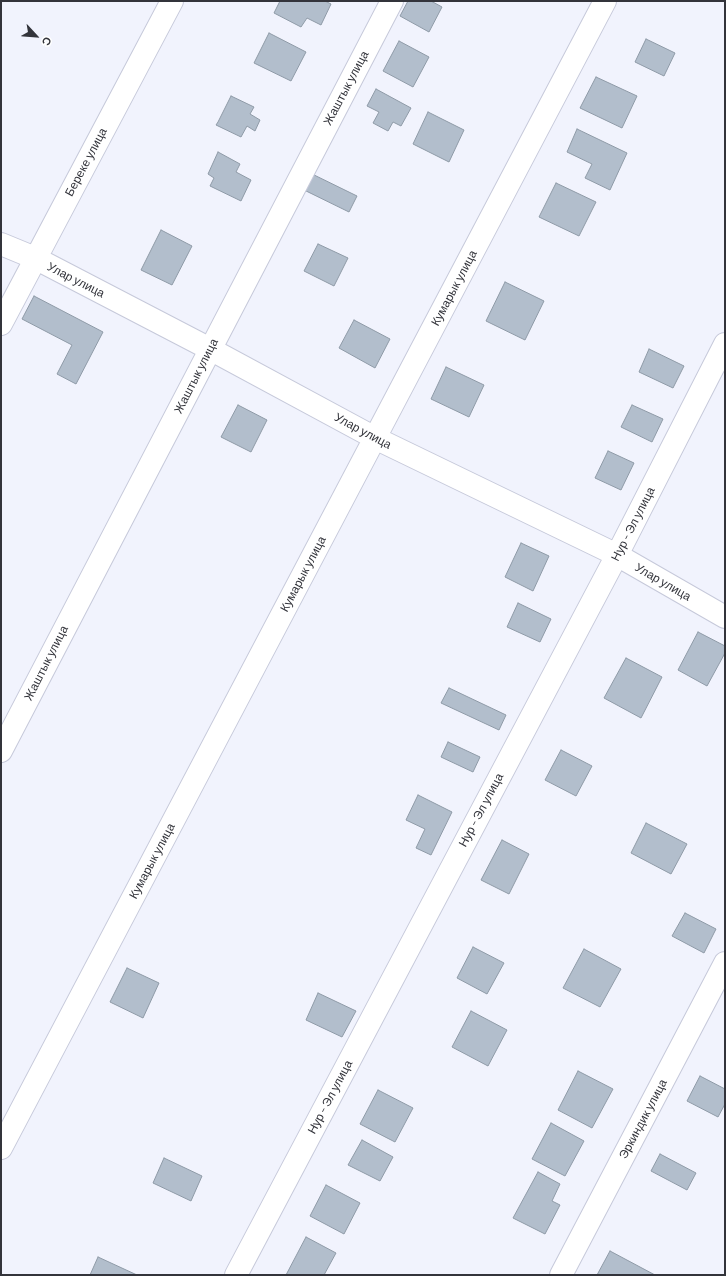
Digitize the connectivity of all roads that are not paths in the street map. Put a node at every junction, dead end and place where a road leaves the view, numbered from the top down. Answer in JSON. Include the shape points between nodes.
{"nodes":[{"id":1,"x":172,"y":1,"type":"edge"},
{"id":2,"x":392,"y":1,"type":"edge"},
{"id":3,"x":605,"y":1,"type":"edge"},
{"id":4,"x":1,"y":244,"type":"edge"},
{"id":5,"x":35,"y":258,"type":"junction"},
{"id":6,"x":1,"y":324,"type":"edge"},
{"id":7,"x":725,"y":344,"type":"edge"},
{"id":8,"x":210,"y":348,"type":"junction"},
{"id":9,"x":375,"y":438,"type":"junction"},
{"id":10,"x":617,"y":555,"type":"junction"},
{"id":11,"x":725,"y":617,"type":"edge"},
{"id":12,"x":1,"y":751,"type":"edge"},
{"id":13,"x":725,"y":963,"type":"edge"},
{"id":14,"x":1,"y":1148,"type":"edge"},
{"id":15,"x":236,"y":1275,"type":"edge"},
{"id":16,"x":561,"y":1275,"type":"edge"}],
"edges":[{"from":1,"to":5,"type":"street","name":"Береке улица"},
{"from":2,"to":8,"type":"street","name":"Жаштык улица"},
{"from":3,"to":9,"type":"street","name":"Кумарык улица"},
{"from":4,"to":5,"type":"street","name":"Улар улица"},
{"from":5,"to":6,"type":"street","name":"Береке улица"},
{"from":5,"to":8,"type":"street","name":"Улар улица"},
{"from":7,"to":10,"type":"street","name":"Нур - Эл улица"},
{"from":8,"to":9,"type":"street","name":"Улар улица"},
{"from":8,"to":12,"type":"street","name":"Жаштык улица"},
{"from":9,"to":10,"type":"street","name":"Улар улица"},
{"from":9,"to":14,"type":"street","name":"Кумарык улица"},
{"from":10,"to":11,"type":"street","name":"Улар улица"},
{"from":10,"to":15,"type":"street","name":"Нур - Эл улица"},
{"from":13,"to":16,"type":"street","name":"Эркиндик улица"}]}
